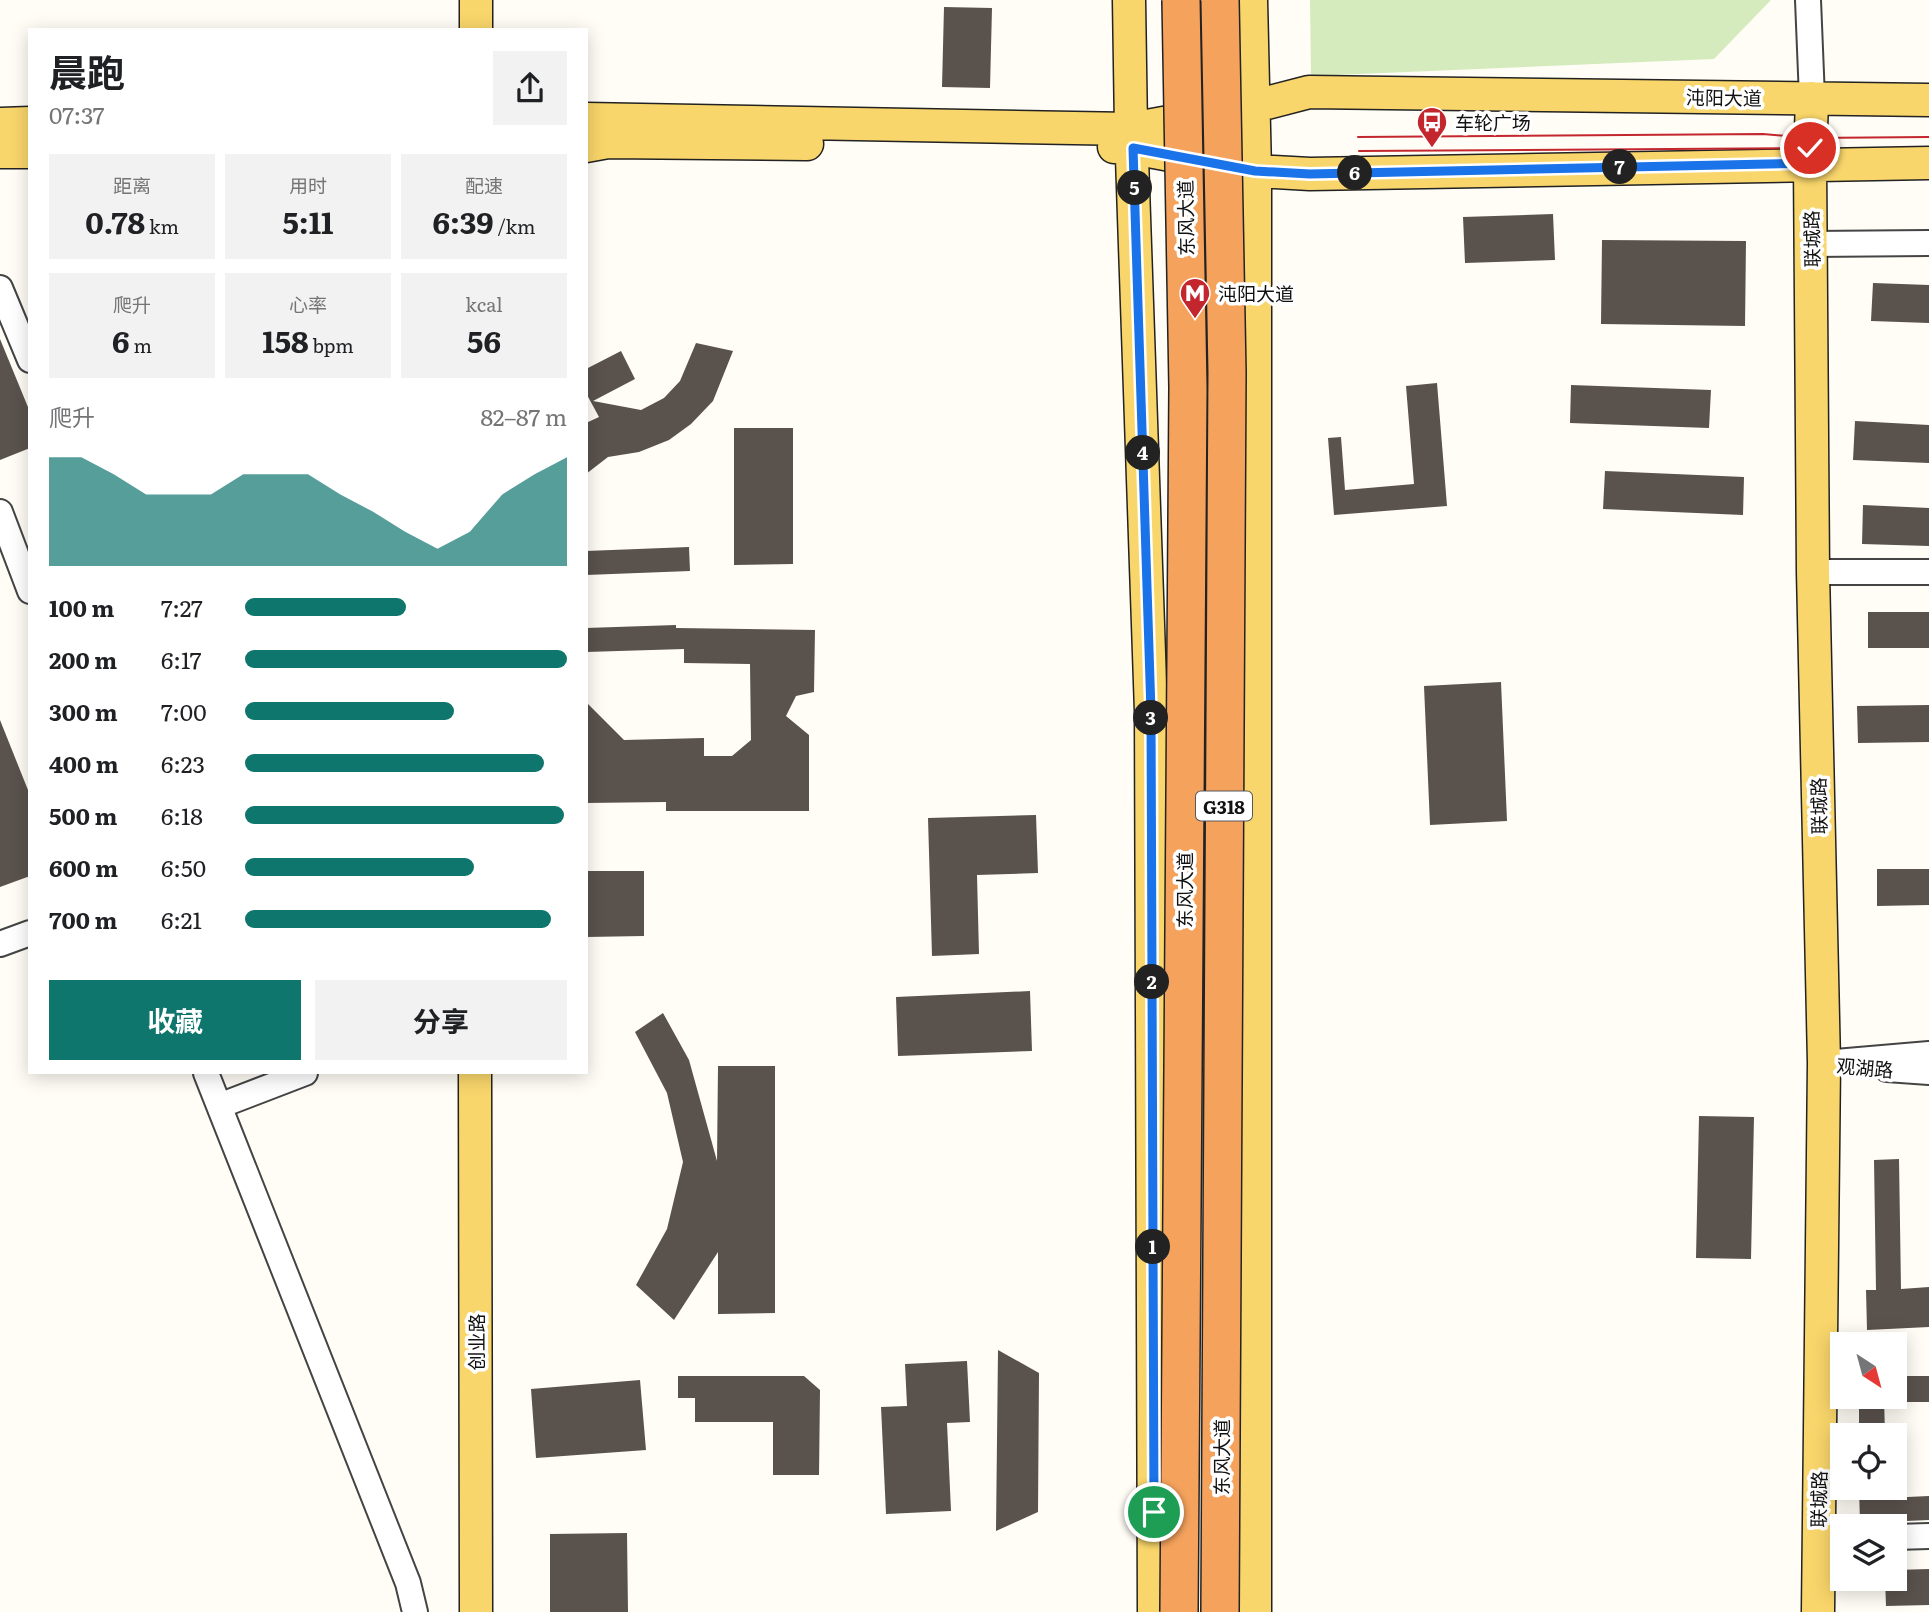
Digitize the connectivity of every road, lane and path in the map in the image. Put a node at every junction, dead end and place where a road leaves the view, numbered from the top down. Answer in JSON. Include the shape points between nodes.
{"nodes":[{"id":1,"x":476,"y":0,"type":"edge"},
{"id":2,"x":1129,"y":0,"type":"edge"},
{"id":3,"x":1181,"y":0,"type":"edge"},
{"id":4,"x":1220,"y":0,"type":"edge"},
{"id":5,"x":1251,"y":0,"type":"edge"},
{"id":6,"x":1808,"y":0,"type":"edge"},
{"id":7,"x":476,"y":28,"type":"edge"},
{"id":8,"x":1812,"y":98,"type":"junction"},
{"id":9,"x":1929,"y":100,"type":"edge"},
{"id":10,"x":1255,"y":106,"type":"junction"},
{"id":11,"x":588,"y":118,"type":"edge"},
{"id":12,"x":1132,"y":138,"type":"junction"},
{"id":13,"x":588,"y":146,"type":"edge"},
{"id":14,"x":1810,"y":163,"type":"junction"},
{"id":15,"x":1929,"y":163,"type":"edge"},
{"id":16,"x":1255,"y":171,"type":"junction"},
{"id":17,"x":1929,"y":243,"type":"edge"},
{"id":18,"x":1811,"y":244,"type":"junction"},
{"id":19,"x":0,"y":288,"type":"edge"},
{"id":20,"x":28,"y":355,"type":"edge"},
{"id":21,"x":0,"y":512,"type":"edge"},
{"id":22,"x":1813,"y":572,"type":"junction"},
{"id":23,"x":1929,"y":572,"type":"edge"},
{"id":24,"x":28,"y":577,"type":"edge"},
{"id":25,"x":28,"y":934,"type":"edge"},
{"id":26,"x":0,"y":944,"type":"edge"},
{"id":27,"x":1929,"y":1054,"type":"edge"},
{"id":28,"x":1824,"y":1063,"type":"junction"},
{"id":29,"x":1929,"y":1072,"type":"edge"},
{"id":30,"x":206,"y":1074,"type":"edge"},
{"id":31,"x":302,"y":1074,"type":"edge"},
{"id":32,"x":475,"y":1074,"type":"edge"},
{"id":33,"x":219,"y":1106,"type":"junction"},
{"id":34,"x":1929,"y":1536,"type":"edge"},
{"id":35,"x":1907,"y":1537,"type":"edge"},
{"id":36,"x":1830,"y":1538,"type":"edge"},
{"id":37,"x":415,"y":1612,"type":"edge"},
{"id":38,"x":476,"y":1612,"type":"edge"},
{"id":39,"x":1154,"y":1612,"type":"edge"},
{"id":40,"x":1179,"y":1612,"type":"edge"},
{"id":41,"x":1220,"y":1612,"type":"edge"},
{"id":42,"x":1255,"y":1612,"type":"edge"},
{"id":43,"x":1818,"y":1612,"type":"edge"}],
"edges":[{"from":1,"to":7,"type":"main road"},
{"from":2,"to":12,"type":"main road"},
{"from":3,"to":40,"type":"highway","name":"东风大道","number":"G318","bridge":true,"via":[[1188,388]]},
{"from":4,"to":41,"type":"highway","name":"东风大道","number":"G318","bridge":true,"via":[[1227,386]]},
{"from":5,"to":10,"type":"main road"},
{"from":6,"to":8,"type":"street","name":"联城路"},
{"from":8,"to":9,"type":"main road","name":"沌阳大道"},
{"from":8,"to":10,"type":"main road","name":"沌阳大道","via":[[1309,92]]},
{"from":8,"to":14,"type":"main road","name":"联城路"},
{"from":10,"to":12,"type":"main road","name":"沌阳大道"},
{"from":10,"to":16,"type":"main road"},
{"from":11,"to":12,"type":"main road"},
{"from":12,"to":13,"type":"main road"},
{"from":12,"to":16,"type":"main road"},
{"from":12,"to":39,"type":"main road","via":[[1151,712]]},
{"from":14,"to":15,"type":"main road"},
{"from":14,"to":16,"type":"main road","via":[[1310,174]]},
{"from":14,"to":18,"type":"main road","name":"联城路"},
{"from":16,"to":42,"type":"main road"},
{"from":17,"to":18,"type":"street"},
{"from":18,"to":22,"type":"main road","name":"联城路"},
{"from":19,"to":20,"type":"street"},
{"from":21,"to":24,"type":"street"},
{"from":22,"to":23,"type":"street"},
{"from":22,"to":28,"type":"main road","name":"联城路"},
{"from":25,"to":26,"type":"street"},
{"from":27,"to":28,"type":"street","name":"观湖路"},
{"from":28,"to":29,"type":"street","name":"观湖路"},
{"from":28,"to":36,"type":"main road","name":"联城路"},
{"from":30,"to":33,"type":"street"},
{"from":31,"to":33,"type":"street"},
{"from":32,"to":38,"type":"main road","name":"创业路"},
{"from":33,"to":37,"type":"street","via":[[408,1583]]},
{"from":34,"to":35,"type":"street"},
{"from":36,"to":43,"type":"main road","name":"联城路"}]}
